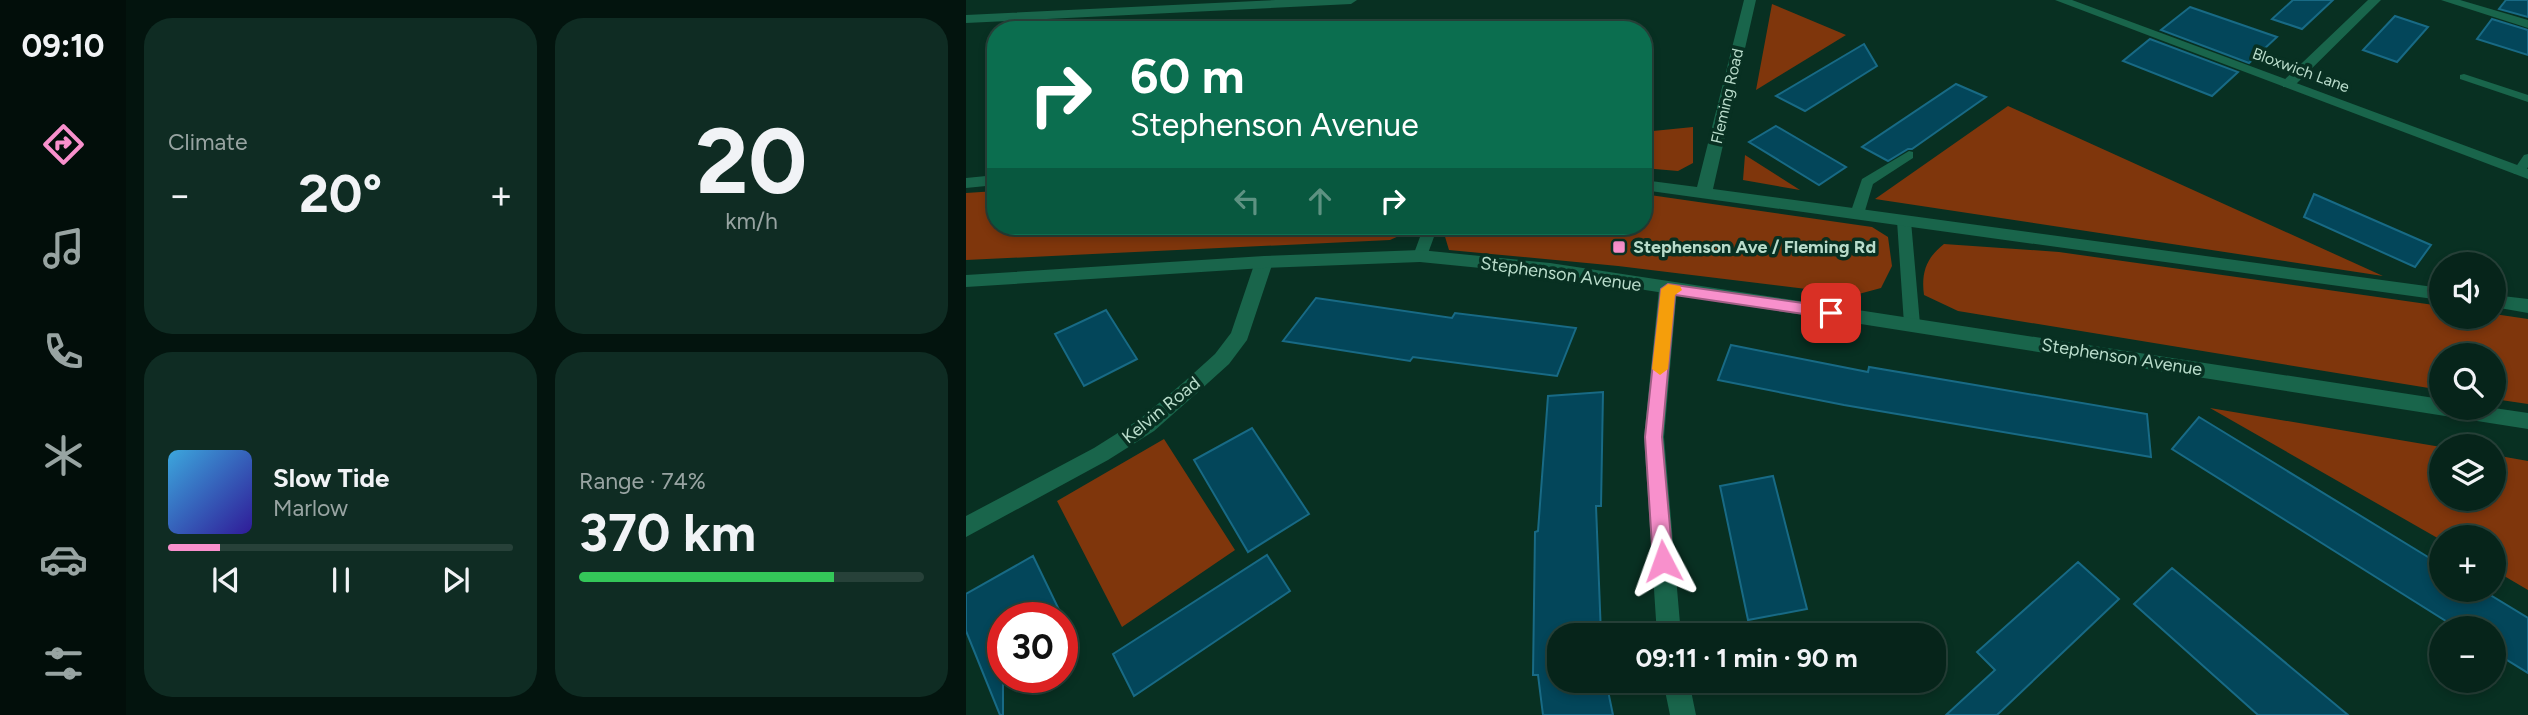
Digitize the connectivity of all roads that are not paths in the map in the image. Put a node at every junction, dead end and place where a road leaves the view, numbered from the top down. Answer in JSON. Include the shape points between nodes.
{"nodes":[{"id":1,"x":1351,"y":0,"type":"edge"},
{"id":2,"x":1751,"y":0,"type":"edge"},
{"id":3,"x":2061,"y":0,"type":"edge"},
{"id":4,"x":2375,"y":0,"type":"edge"},
{"id":5,"x":2448,"y":0,"type":"edge"},
{"id":6,"x":1275,"y":2,"type":"edge"},
{"id":7,"x":966,"y":19,"type":"edge"},
{"id":8,"x":2528,"y":24,"type":"edge"},
{"id":9,"x":2464,"y":77,"type":"dead end"},
{"id":10,"x":2288,"y":84,"type":"junction"},
{"id":11,"x":2528,"y":99,"type":"edge"},
{"id":12,"x":1909,"y":155,"type":"dead end"},
{"id":13,"x":2528,"y":158,"type":"edge"},
{"id":14,"x":2524,"y":173,"type":"edge"},
{"id":15,"x":987,"y":181,"type":"edge"},
{"id":16,"x":966,"y":183,"type":"edge"},
{"id":17,"x":1652,"y":186,"type":"edge"},
{"id":18,"x":1704,"y":192,"type":"junction"},
{"id":19,"x":1857,"y":214,"type":"junction"},
{"id":20,"x":1904,"y":221,"type":"junction"},
{"id":21,"x":1428,"y":235,"type":"edge"},
{"id":22,"x":1420,"y":256,"type":"junction"},
{"id":23,"x":1264,"y":262,"type":"junction"},
{"id":24,"x":966,"y":281,"type":"edge"},
{"id":25,"x":1668,"y":289,"type":"junction"},
{"id":26,"x":2429,"y":292,"type":"edge"},
{"id":27,"x":2506,"y":303,"type":"edge"},
{"id":28,"x":2528,"y":306,"type":"edge"},
{"id":29,"x":1912,"y":324,"type":"junction"},
{"id":30,"x":2429,"y":406,"type":"edge"},
{"id":31,"x":2506,"y":418,"type":"edge"},
{"id":32,"x":2528,"y":421,"type":"edge"},
{"id":33,"x":966,"y":527,"type":"edge"},
{"id":34,"x":1668,"y":623,"type":"edge"},
{"id":35,"x":1678,"y":693,"type":"edge"},
{"id":36,"x":1683,"y":715,"type":"edge"}],
"edges":[{"from":1,"to":6,"type":"street"},
{"from":2,"to":18,"type":"street","name":"Fleming Road"},
{"from":3,"to":10,"type":"street","name":"Bloxwich Lane"},
{"from":4,"to":10,"type":"street"},
{"from":5,"to":8,"type":"street"},
{"from":6,"to":7,"type":"street"},
{"from":9,"to":11,"type":"lane"},
{"from":10,"to":14,"type":"street","name":"Bloxwich Lane"},
{"from":12,"to":19,"type":"lane","via":[[1867,182]]},
{"from":13,"to":14,"type":"lane"},
{"from":15,"to":16,"type":"street"},
{"from":17,"to":18,"type":"street"},
{"from":18,"to":19,"type":"street"},
{"from":19,"to":20,"type":"street"},
{"from":20,"to":26,"type":"street"},
{"from":20,"to":29,"type":"lane"},
{"from":21,"to":22,"type":"lane"},
{"from":22,"to":23,"type":"street","name":"Stephenson Avenue"},
{"from":22,"to":25,"type":"street","name":"Stephenson Avenue","via":[[1549,269]]},
{"from":23,"to":24,"type":"street","name":"Stephenson Avenue"},
{"from":23,"to":33,"type":"street","name":"Kelvin Road","via":[[1240,335],[1191,387],[1147,425],[1101,454]]},
{"from":25,"to":29,"type":"street","name":"Stephenson Avenue"},
{"from":25,"to":34,"type":"street","via":[[1654,437]]},
{"from":27,"to":28,"type":"street"},
{"from":29,"to":30,"type":"street","name":"Stephenson Avenue"},
{"from":31,"to":32,"type":"street","name":"Stephenson Avenue"},
{"from":35,"to":36,"type":"street"}]}
